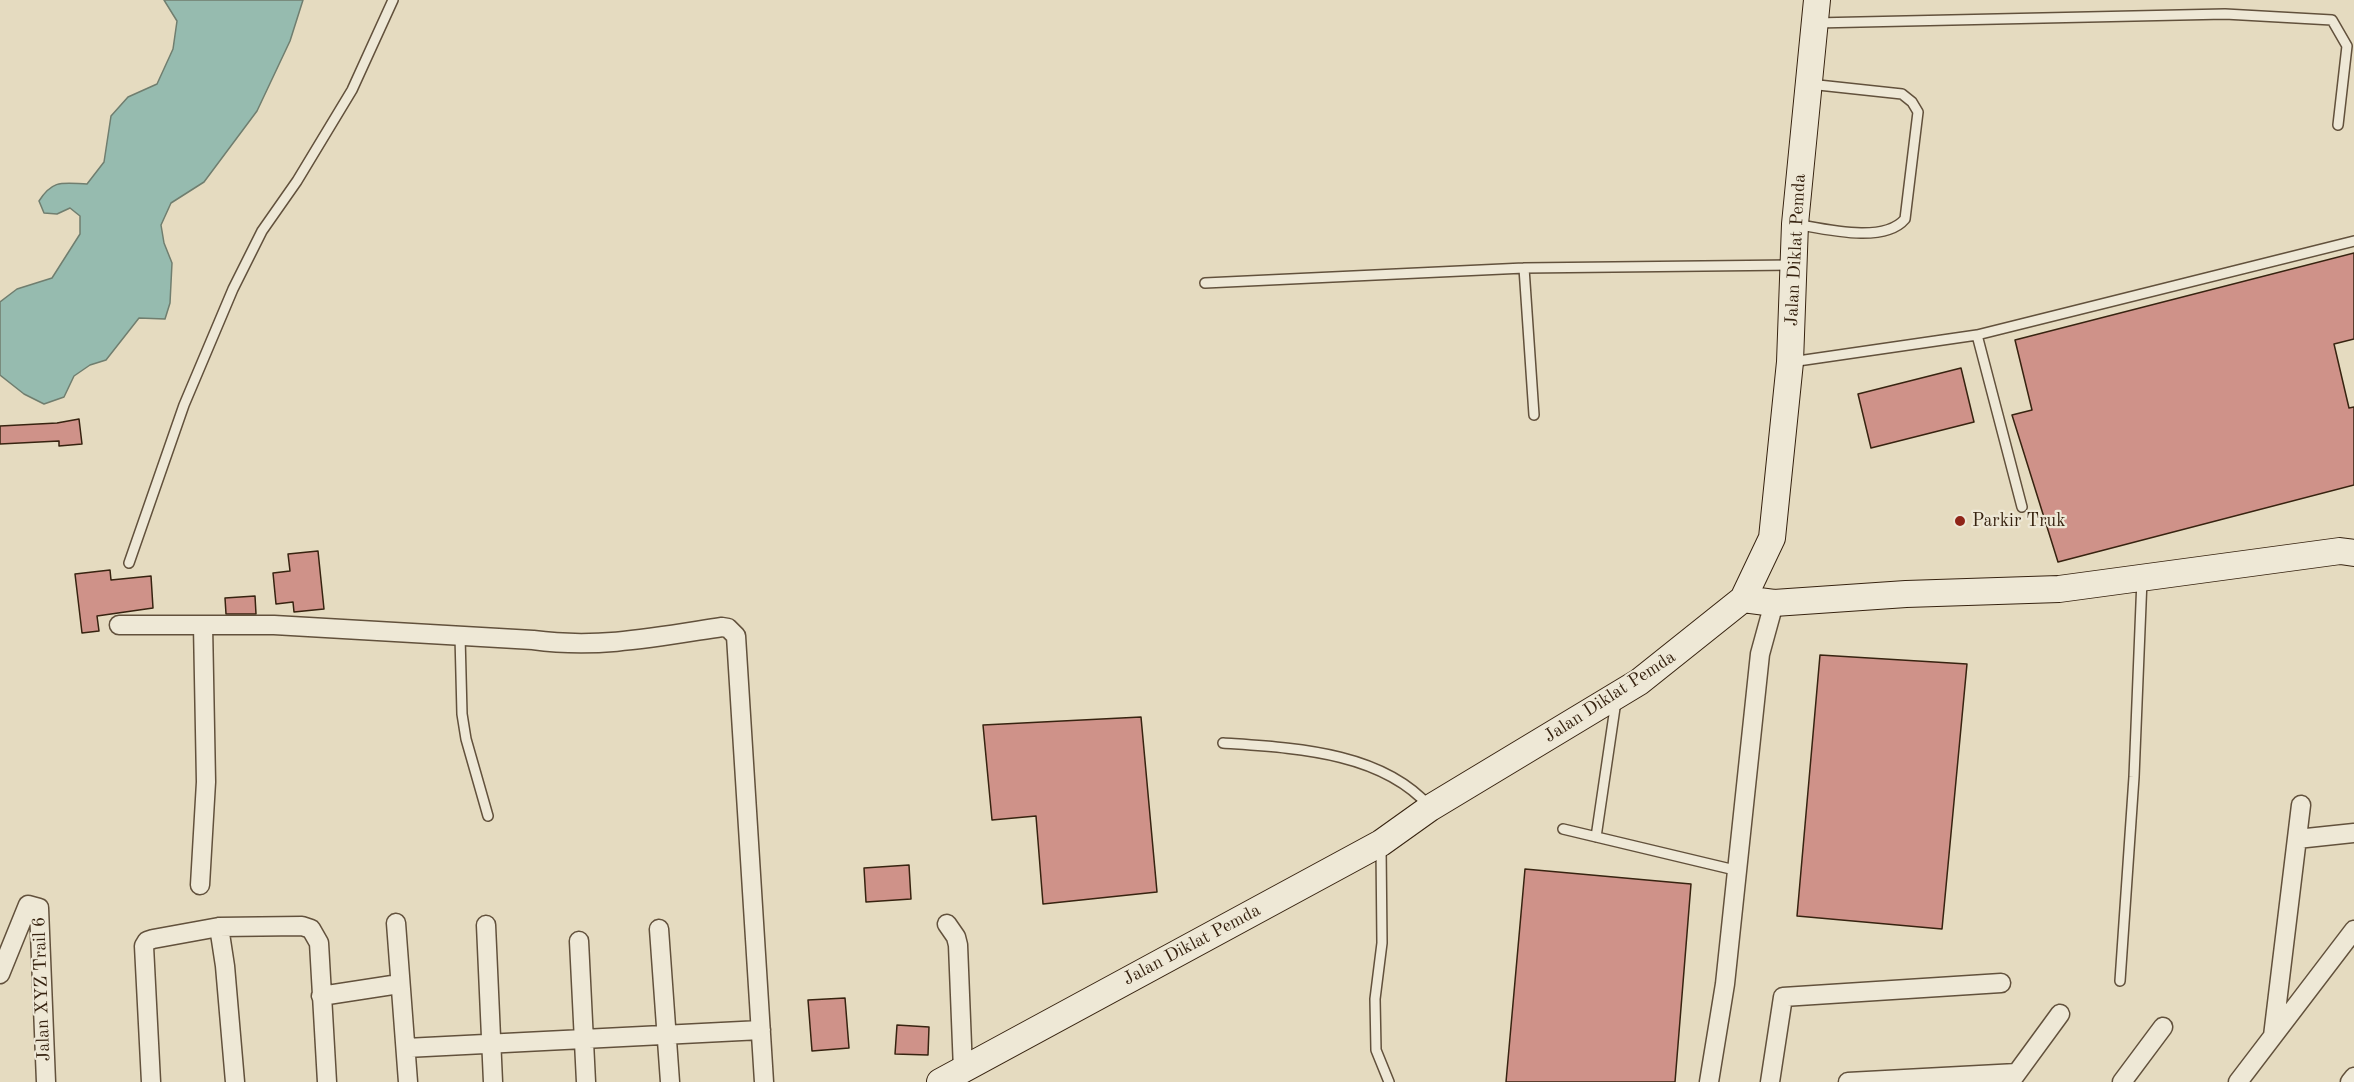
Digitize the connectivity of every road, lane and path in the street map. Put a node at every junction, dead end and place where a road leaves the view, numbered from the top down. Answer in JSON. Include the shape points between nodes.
{"nodes":[{"id":1,"x":393,"y":0,"type":"edge"},
{"id":2,"x":1815,"y":12,"type":"edge"},
{"id":3,"x":1807,"y":84,"type":"junction"},
{"id":4,"x":2338,"y":125,"type":"dead end"},
{"id":5,"x":1795,"y":224,"type":"junction"},
{"id":6,"x":2354,"y":240,"type":"edge"},
{"id":7,"x":1794,"y":265,"type":"junction"},
{"id":8,"x":1524,"y":268,"type":"junction"},
{"id":9,"x":1205,"y":283,"type":"dead end"},
{"id":10,"x":1977,"y":335,"type":"junction"},
{"id":11,"x":1790,"y":362,"type":"junction"},
{"id":12,"x":1534,"y":415,"type":"dead end"},
{"id":13,"x":2022,"y":507,"type":"dead end"},
{"id":14,"x":2354,"y":553,"type":"edge"},
{"id":15,"x":129,"y":563,"type":"dead end"},
{"id":16,"x":2142,"y":577,"type":"junction"},
{"id":17,"x":1743,"y":599,"type":"junction"},
{"id":18,"x":1774,"y":603,"type":"junction"},
{"id":19,"x":119,"y":625,"type":"dead end"},
{"id":20,"x":203,"y":625,"type":"junction"},
{"id":21,"x":460,"y":636,"type":"junction"},
{"id":22,"x":1617,"y":695,"type":"junction"},
{"id":23,"x":1223,"y":742,"type":"dead end"},
{"id":24,"x":2301,"y":805,"type":"dead end"},
{"id":25,"x":1431,"y":808,"type":"junction"},
{"id":26,"x":488,"y":816,"type":"dead end"},
{"id":27,"x":1563,"y":829,"type":"dead end"},
{"id":28,"x":2354,"y":833,"type":"edge"},
{"id":29,"x":1596,"y":837,"type":"junction"},
{"id":30,"x":2297,"y":839,"type":"junction"},
{"id":31,"x":1381,"y":843,"type":"junction"},
{"id":32,"x":1739,"y":871,"type":"junction"},
{"id":33,"x":200,"y":885,"type":"dead end"},
{"id":34,"x":396,"y":923,"type":"dead end"},
{"id":35,"x":946,"y":924,"type":"dead end"},
{"id":36,"x":486,"y":925,"type":"dead end"},
{"id":37,"x":219,"y":927,"type":"junction"},
{"id":38,"x":659,"y":929,"type":"dead end"},
{"id":39,"x":2354,"y":930,"type":"edge"},
{"id":40,"x":579,"y":941,"type":"dead end"},
{"id":41,"x":0,"y":974,"type":"edge"},
{"id":42,"x":2120,"y":981,"type":"dead end"},
{"id":43,"x":2001,"y":983,"type":"dead end"},
{"id":44,"x":399,"y":984,"type":"junction"},
{"id":45,"x":321,"y":996,"type":"junction"},
{"id":46,"x":2060,"y":1014,"type":"dead end"},
{"id":47,"x":2163,"y":1027,"type":"dead end"},
{"id":48,"x":755,"y":1031,"type":"junction"},
{"id":49,"x":668,"y":1035,"type":"junction"},
{"id":50,"x":2273,"y":1036,"type":"junction"},
{"id":51,"x":584,"y":1037,"type":"junction"},
{"id":52,"x":490,"y":1044,"type":"junction"},
{"id":53,"x":406,"y":1048,"type":"junction"},
{"id":54,"x":963,"y":1070,"type":"junction"},
{"id":55,"x":2014,"y":1077,"type":"edge"},
{"id":56,"x":2354,"y":1077,"type":"edge"},
{"id":57,"x":46,"y":1082,"type":"edge"},
{"id":58,"x":150,"y":1082,"type":"edge"},
{"id":59,"x":235,"y":1082,"type":"edge"},
{"id":60,"x":327,"y":1082,"type":"edge"},
{"id":61,"x":408,"y":1082,"type":"edge"},
{"id":62,"x":493,"y":1082,"type":"edge"},
{"id":63,"x":586,"y":1082,"type":"edge"},
{"id":64,"x":670,"y":1082,"type":"edge"},
{"id":65,"x":764,"y":1082,"type":"edge"},
{"id":66,"x":940,"y":1082,"type":"edge"},
{"id":67,"x":1389,"y":1082,"type":"edge"},
{"id":68,"x":1709,"y":1082,"type":"edge"},
{"id":69,"x":1770,"y":1082,"type":"edge"},
{"id":70,"x":1848,"y":1082,"type":"edge"},
{"id":71,"x":2122,"y":1082,"type":"edge"},
{"id":72,"x":2238,"y":1082,"type":"edge"},
{"id":73,"x":2350,"y":1082,"type":"edge"}],
"edges":[{"from":1,"to":15,"type":"lane","via":[[352,90],[297,182],[262,231],[233,289],[184,405]]},
{"from":2,"to":3,"type":"street","name":"Jalan Diklat Pemda"},
{"from":2,"to":4,"type":"lane","via":[[2225,14],[2332,20],[2347,46]]},
{"from":3,"to":5,"type":"street","name":"Jalan Diklat Pemda"},
{"from":3,"to":5,"type":"lane","via":[[1902,94],[1918,112],[1905,219],[1898,228],[1888,232],[1838,231]]},
{"from":5,"to":7,"type":"street","name":"Jalan Diklat Pemda"},
{"from":6,"to":10,"type":"lane"},
{"from":7,"to":8,"type":"lane"},
{"from":7,"to":11,"type":"street","name":"Jalan Diklat Pemda"},
{"from":8,"to":9,"type":"lane"},
{"from":8,"to":12,"type":"lane"},
{"from":10,"to":11,"type":"lane"},
{"from":10,"to":13,"type":"lane"},
{"from":11,"to":17,"type":"street","name":"Jalan Diklat Pemda","via":[[1772,538]]},
{"from":14,"to":16,"type":"street"},
{"from":16,"to":18,"type":"street","via":[[2059,589]]},
{"from":16,"to":42,"type":"lane"},
{"from":17,"to":18,"type":"street"},
{"from":17,"to":22,"type":"street","name":"Jalan Diklat Pemda"},
{"from":18,"to":32,"type":"street","via":[[1760,654]]},
{"from":19,"to":20,"type":"street"},
{"from":20,"to":21,"type":"street","via":[[274,625]]},
{"from":20,"to":33,"type":"street","via":[[206,782]]},
{"from":21,"to":26,"type":"lane","via":[[466,740]]},
{"from":21,"to":48,"type":"street","via":[[571,645],[606,644],[722,627],[733,631]]},
{"from":22,"to":25,"type":"street","name":"Jalan Diklat Pemda"},
{"from":22,"to":29,"type":"lane"},
{"from":23,"to":25,"type":"lane","via":[[1292,748],[1345,759],[1415,790]]},
{"from":24,"to":30,"type":"street"},
{"from":25,"to":31,"type":"street","name":"Jalan Diklat Pemda"},
{"from":27,"to":29,"type":"lane"},
{"from":28,"to":30,"type":"street"},
{"from":29,"to":32,"type":"lane"},
{"from":30,"to":50,"type":"street"},
{"from":31,"to":54,"type":"street","name":"Jalan Diklat Pemda"},
{"from":31,"to":67,"type":"lane","via":[[1382,943],[1375,999],[1376,1050]]},
{"from":32,"to":68,"type":"street"},
{"from":34,"to":44,"type":"street"},
{"from":35,"to":54,"type":"street","via":[[958,945]]},
{"from":36,"to":52,"type":"street"},
{"from":37,"to":45,"type":"street","via":[[310,929],[319,943]]},
{"from":37,"to":58,"type":"street","via":[[153,939],[144,946]]},
{"from":37,"to":59,"type":"street"},
{"from":38,"to":49,"type":"street"},
{"from":39,"to":50,"type":"street"},
{"from":40,"to":51,"type":"street"},
{"from":41,"to":57,"type":"street","name":"Jalan XYZ Trail 6","via":[[28,905],[39,908]]},
{"from":43,"to":69,"type":"street","via":[[1783,997]]},
{"from":44,"to":45,"type":"street"},
{"from":44,"to":53,"type":"street"},
{"from":45,"to":60,"type":"street"},
{"from":46,"to":55,"type":"street"},
{"from":47,"to":71,"type":"street"},
{"from":48,"to":49,"type":"street"},
{"from":48,"to":65,"type":"street"},
{"from":49,"to":51,"type":"street"},
{"from":49,"to":64,"type":"street"},
{"from":50,"to":72,"type":"street"},
{"from":51,"to":52,"type":"street"},
{"from":51,"to":63,"type":"street"},
{"from":52,"to":53,"type":"street"},
{"from":52,"to":62,"type":"street"},
{"from":53,"to":61,"type":"street"},
{"from":54,"to":66,"type":"street","name":"Jalan Diklat Pemda"},
{"from":55,"to":70,"type":"street"},
{"from":56,"to":73,"type":"street"}]}
